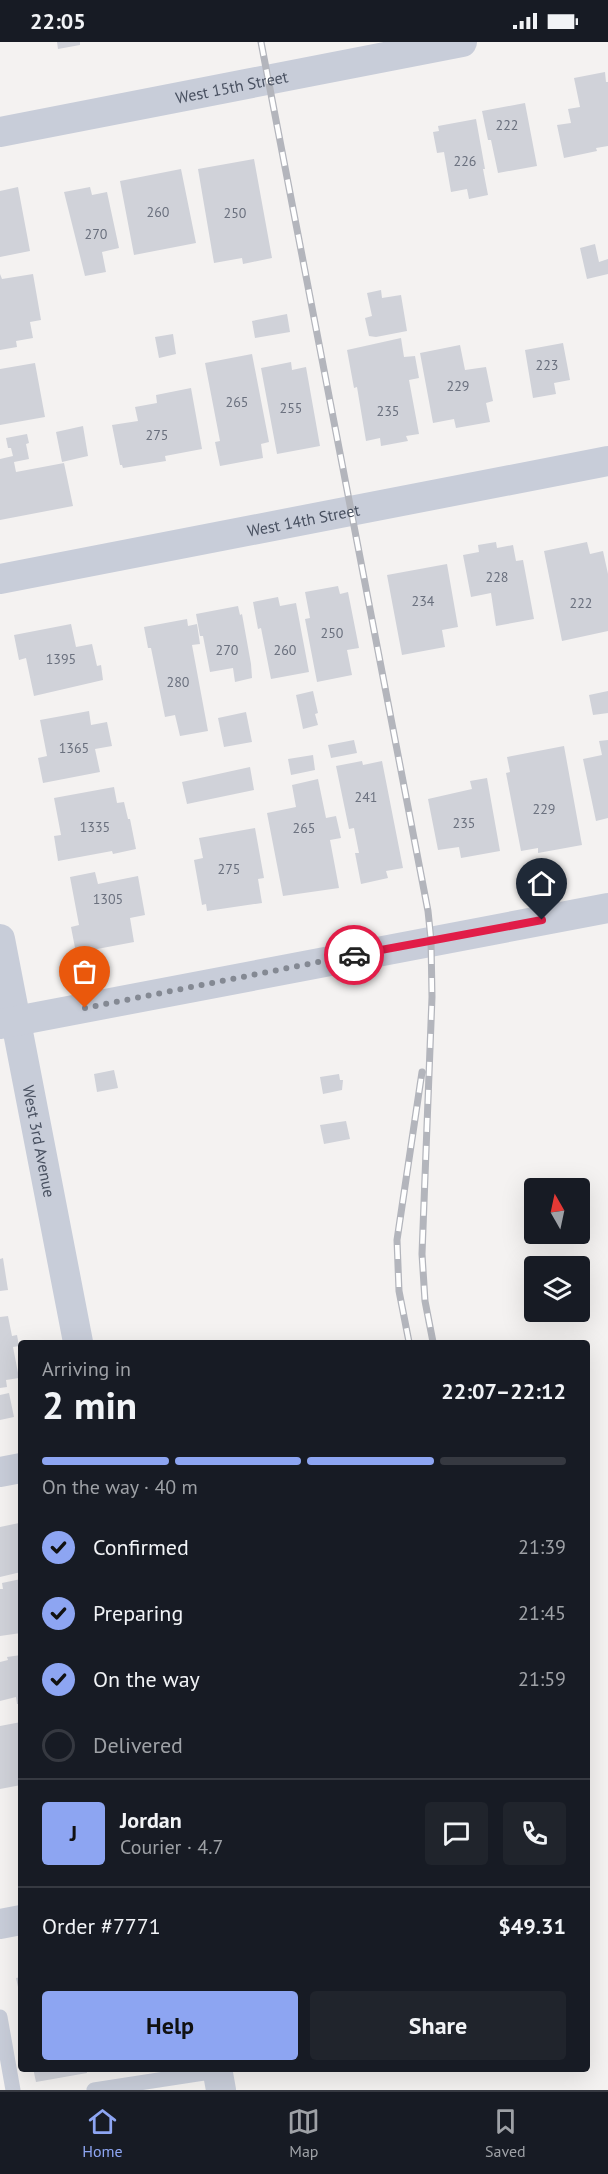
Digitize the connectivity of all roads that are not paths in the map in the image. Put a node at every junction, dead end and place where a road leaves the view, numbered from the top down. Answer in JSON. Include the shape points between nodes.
{"nodes":[{"id":1,"x":462,"y":42,"type":"edge"},
{"id":2,"x":0,"y":132,"type":"edge"},
{"id":3,"x":608,"y":461,"type":"edge"},
{"id":4,"x":0,"y":579,"type":"edge"},
{"id":5,"x":608,"y":908,"type":"edge"},
{"id":6,"x":0,"y":939,"type":"edge"},
{"id":7,"x":8,"y":1023,"type":"edge"},
{"id":8,"x":78,"y":1340,"type":"edge"},
{"id":9,"x":18,"y":1469,"type":"edge"},
{"id":10,"x":0,"y":1472,"type":"edge"},
{"id":11,"x":18,"y":1921,"type":"edge"},
{"id":12,"x":0,"y":1924,"type":"edge"},
{"id":13,"x":0,"y":2017,"type":"edge"},
{"id":14,"x":218,"y":2076,"type":"edge"},
{"id":15,"x":13,"y":2090,"type":"edge"},
{"id":16,"x":94,"y":2090,"type":"edge"}],
"edges":[{"from":1,"to":2,"type":"street","name":"West 15th Street"},
{"from":3,"to":4,"type":"street","name":"West 14th Street"},
{"from":5,"to":7,"type":"street"},
{"from":6,"to":7,"type":"street","name":"West 3rd Avenue"},
{"from":7,"to":8,"type":"street","name":"West 3rd Avenue"},
{"from":9,"to":10,"type":"street"},
{"from":11,"to":12,"type":"street"},
{"from":13,"to":15,"type":"lane"},
{"from":14,"to":16,"type":"lane"}]}
